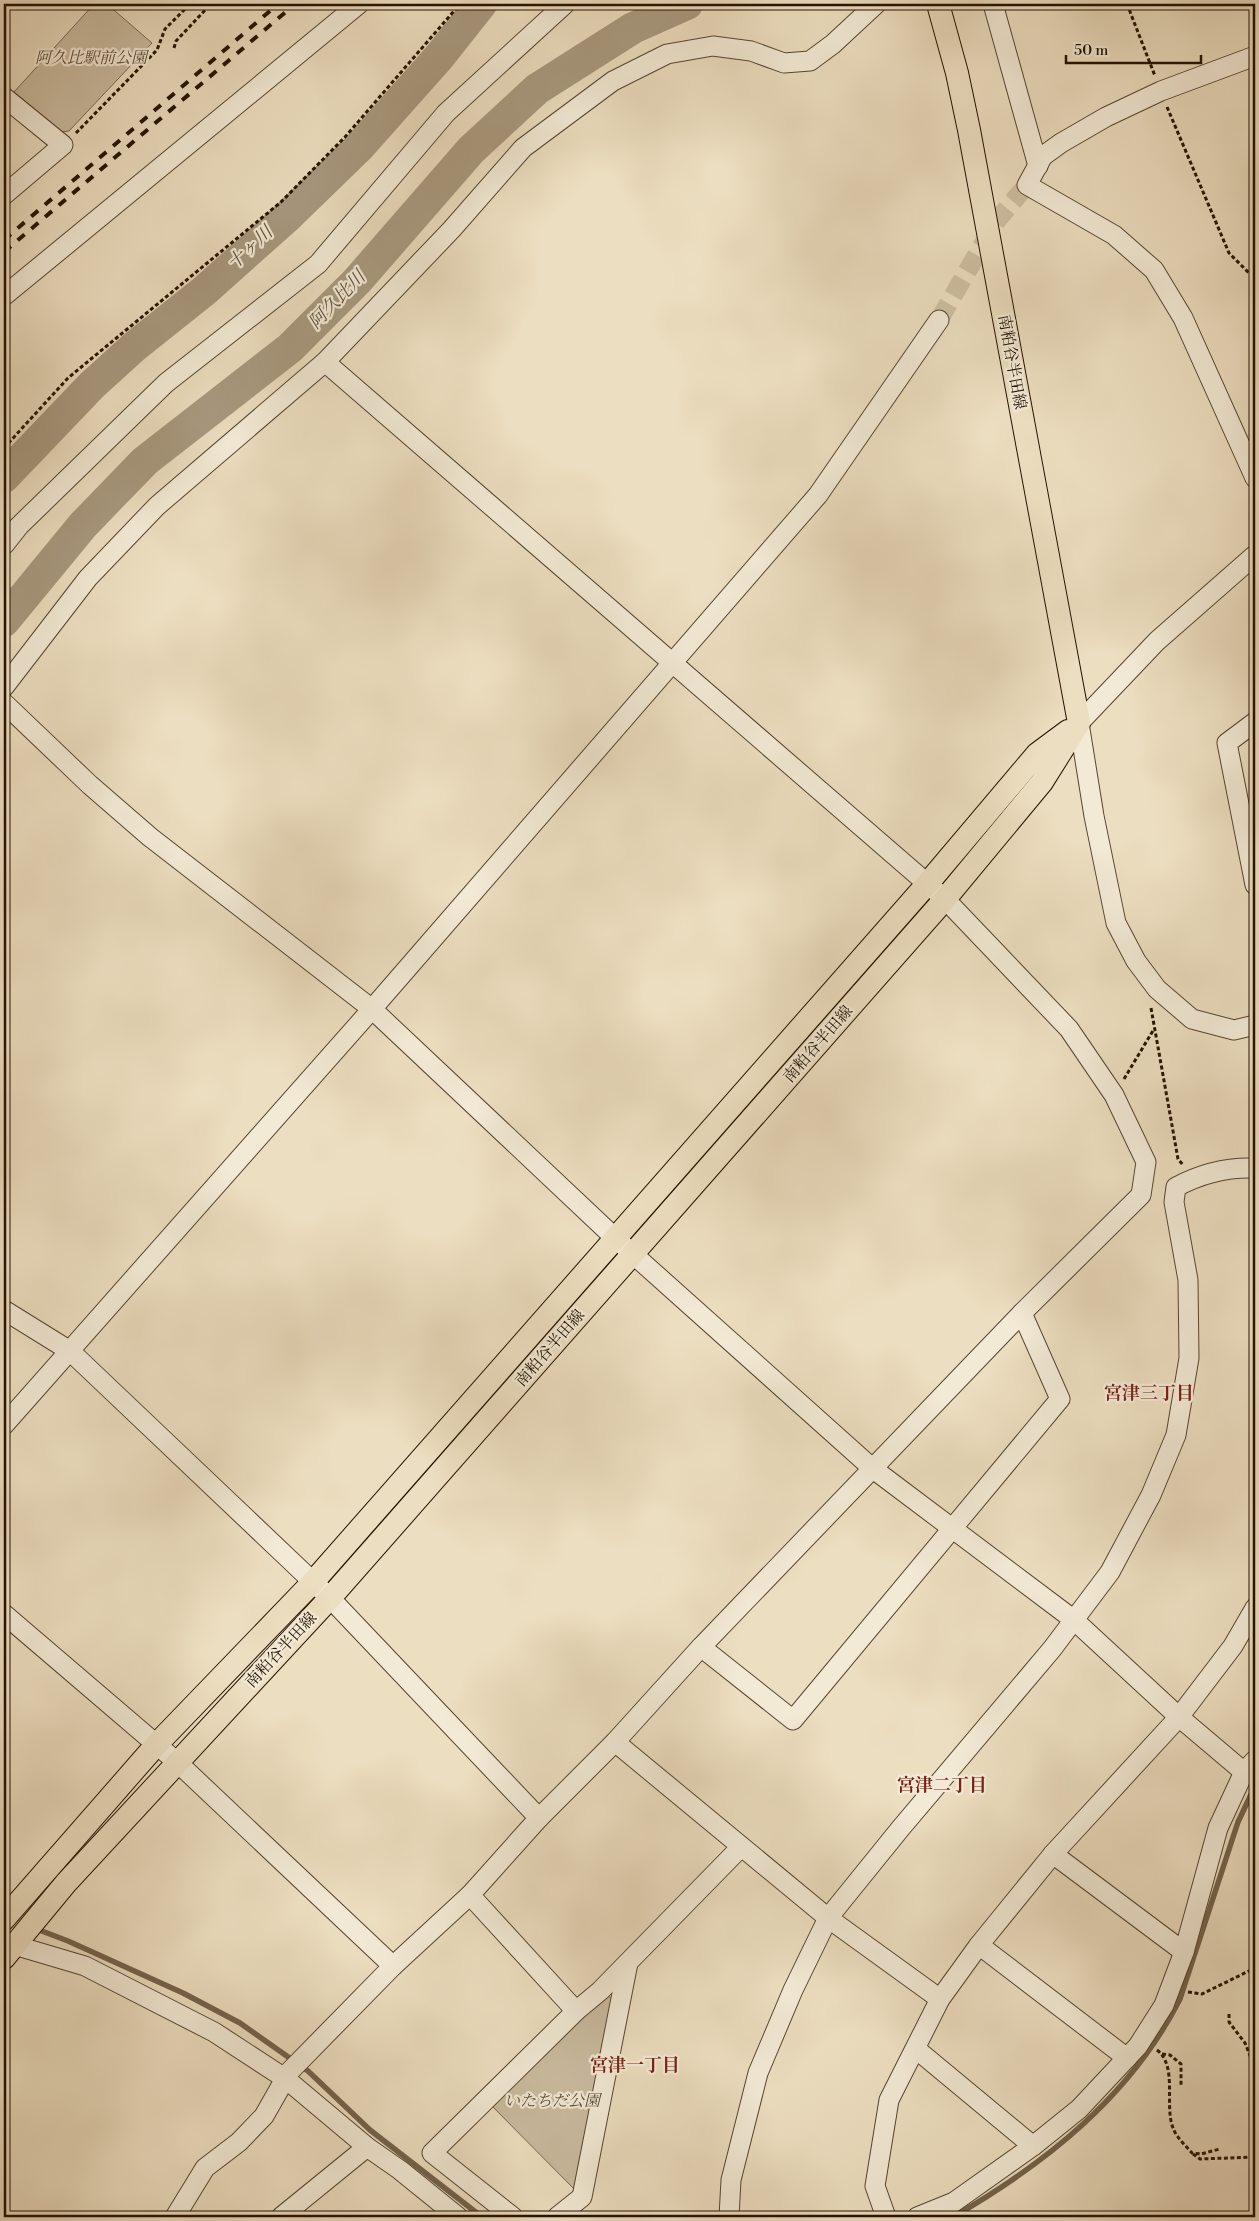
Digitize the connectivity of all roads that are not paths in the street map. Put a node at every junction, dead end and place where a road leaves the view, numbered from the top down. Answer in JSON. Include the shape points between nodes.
{"nodes":[{"id":1,"x":359,"y":4,"type":"edge"},
{"id":2,"x":565,"y":4,"type":"edge"},
{"id":3,"x":876,"y":4,"type":"edge"},
{"id":4,"x":938,"y":4,"type":"edge"},
{"id":5,"x":993,"y":4,"type":"edge"},
{"id":6,"x":1255,"y":56,"type":"edge"},
{"id":7,"x":4,"y":97,"type":"edge"},
{"id":8,"x":1038,"y":166,"type":"junction"},
{"id":9,"x":4,"y":195,"type":"edge"},
{"id":10,"x":4,"y":296,"type":"edge"},
{"id":11,"x":939,"y":320,"type":"tunnel mouth"},
{"id":12,"x":325,"y":362,"type":"junction"},
{"id":13,"x":1255,"y":478,"type":"edge"},
{"id":14,"x":4,"y":545,"type":"edge"},
{"id":15,"x":1255,"y":555,"type":"edge"},
{"id":16,"x":672,"y":664,"type":"junction"},
{"id":17,"x":4,"y":687,"type":"edge"},
{"id":18,"x":4,"y":703,"type":"edge"},
{"id":19,"x":1255,"y":722,"type":"edge"},
{"id":20,"x":1079,"y":723,"type":"junction"},
{"id":21,"x":1254,"y":875,"type":"edge"},
{"id":22,"x":928,"y":883,"type":"junction"},
{"id":23,"x":946,"y":899,"type":"junction"},
{"id":24,"x":372,"y":1009,"type":"junction"},
{"id":25,"x":1255,"y":1025,"type":"edge"},
{"id":26,"x":1255,"y":1168,"type":"edge"},
{"id":27,"x":615,"y":1238,"type":"junction"},
{"id":28,"x":633,"y":1254,"type":"junction"},
{"id":29,"x":4,"y":1310,"type":"edge"},
{"id":30,"x":1022,"y":1314,"type":"junction"},
{"id":31,"x":70,"y":1351,"type":"junction"},
{"id":32,"x":4,"y":1425,"type":"edge"},
{"id":33,"x":872,"y":1468,"type":"junction"},
{"id":34,"x":952,"y":1528,"type":"junction"},
{"id":35,"x":313,"y":1582,"type":"junction"},
{"id":36,"x":330,"y":1598,"type":"junction"},
{"id":37,"x":1255,"y":1608,"type":"edge"},
{"id":38,"x":4,"y":1614,"type":"edge"},
{"id":39,"x":1074,"y":1620,"type":"junction"},
{"id":40,"x":701,"y":1647,"type":"junction"},
{"id":41,"x":1178,"y":1717,"type":"junction"},
{"id":42,"x":615,"y":1742,"type":"junction"},
{"id":43,"x":156,"y":1745,"type":"junction"},
{"id":44,"x":177,"y":1762,"type":"junction"},
{"id":45,"x":1250,"y":1766,"type":"edge"},
{"id":46,"x":539,"y":1818,"type":"junction"},
{"id":47,"x":741,"y":1847,"type":"junction"},
{"id":48,"x":1053,"y":1854,"type":"junction"},
{"id":49,"x":470,"y":1895,"type":"junction"},
{"id":50,"x":828,"y":1918,"type":"junction"},
{"id":51,"x":4,"y":1919,"type":"edge"},
{"id":52,"x":979,"y":1945,"type":"junction"},
{"id":53,"x":7,"y":1950,"type":"edge"},
{"id":54,"x":1184,"y":1952,"type":"junction"},
{"id":55,"x":628,"y":1963,"type":"junction"},
{"id":56,"x":393,"y":1966,"type":"junction"},
{"id":57,"x":940,"y":1999,"type":"junction"},
{"id":58,"x":576,"y":2011,"type":"junction"},
{"id":59,"x":916,"y":2049,"type":"junction"},
{"id":60,"x":1127,"y":2058,"type":"junction"},
{"id":61,"x":287,"y":2076,"type":"junction"},
{"id":62,"x":1033,"y":2146,"type":"junction"},
{"id":63,"x":367,"y":2147,"type":"junction"},
{"id":64,"x":176,"y":2217,"type":"edge"},
{"id":65,"x":281,"y":2217,"type":"edge"},
{"id":66,"x":458,"y":2217,"type":"edge"},
{"id":67,"x":513,"y":2217,"type":"edge"},
{"id":68,"x":557,"y":2217,"type":"edge"},
{"id":69,"x":729,"y":2217,"type":"edge"},
{"id":70,"x":886,"y":2217,"type":"edge"},
{"id":71,"x":917,"y":2217,"type":"edge"}],
"edges":[{"from":1,"to":10,"type":"street"},
{"from":2,"to":14,"type":"street","via":[[446,113],[318,264],[166,383],[19,526]]},
{"from":3,"to":12,"type":"street","via":[[810,61],[784,63],[751,51],[713,46],[667,54],[613,81],[523,148],[452,229]]},
{"from":4,"to":20,"type":"main road","name":"南粕谷半田線","via":[[969,130]]},
{"from":5,"to":8,"type":"street"},
{"from":6,"to":8,"type":"street","via":[[1160,90],[1106,117],[1061,143],[1043,156]]},
{"from":7,"to":9,"type":"street","via":[[63,145]]},
{"from":8,"to":13,"type":"street","via":[[1027,185],[1114,235],[1154,270],[1183,318]]},
{"from":11,"to":16,"type":"street","via":[[818,495]]},
{"from":12,"to":16,"type":"street"},
{"from":12,"to":17,"type":"street","via":[[157,506],[88,578]]},
{"from":15,"to":20,"type":"street","via":[[1157,640]]},
{"from":16,"to":22,"type":"street"},
{"from":16,"to":24,"type":"street"},
{"from":18,"to":24,"type":"street","via":[[150,837]]},
{"from":19,"to":21,"type":"street","via":[[1227,743]]},
{"from":20,"to":22,"type":"main road","name":"南粕谷半田線","via":[[1038,754]]},
{"from":20,"to":23,"type":"main road","name":"南粕谷半田線","via":[[1042,782]]},
{"from":20,"to":25,"type":"street","via":[[1116,923],[1136,961],[1157,990],[1192,1019],[1234,1030]]},
{"from":22,"to":23,"type":"street"},
{"from":22,"to":27,"type":"main road","name":"南粕谷半田線"},
{"from":23,"to":28,"type":"main road","name":"南粕谷半田線"},
{"from":23,"to":30,"type":"street","via":[[1069,1029],[1114,1095],[1146,1162],[1141,1195]]},
{"from":24,"to":27,"type":"street"},
{"from":24,"to":31,"type":"street"},
{"from":26,"to":39,"type":"street","via":[[1195,1176],[1176,1188],[1174,1202],[1188,1280],[1188,1358],[1176,1435],[1151,1495],[1115,1564]]},
{"from":27,"to":28,"type":"street"},
{"from":27,"to":35,"type":"main road","name":"南粕谷半田線"},
{"from":28,"to":33,"type":"street"},
{"from":28,"to":36,"type":"main road","name":"南粕谷半田線"},
{"from":29,"to":31,"type":"street"},
{"from":30,"to":33,"type":"street"},
{"from":30,"to":34,"type":"street","via":[[1060,1400]]},
{"from":31,"to":32,"type":"street"},
{"from":31,"to":35,"type":"street"},
{"from":33,"to":34,"type":"street"},
{"from":33,"to":40,"type":"street"},
{"from":34,"to":39,"type":"street"},
{"from":34,"to":40,"type":"street","via":[[793,1720]]},
{"from":35,"to":36,"type":"street"},
{"from":35,"to":43,"type":"main road","name":"南粕谷半田線"},
{"from":36,"to":44,"type":"main road","name":"南粕谷半田線"},
{"from":36,"to":46,"type":"street"},
{"from":37,"to":41,"type":"street","via":[[1233,1646]]},
{"from":38,"to":43,"type":"street"},
{"from":39,"to":41,"type":"street"},
{"from":39,"to":50,"type":"street"},
{"from":40,"to":42,"type":"street"},
{"from":41,"to":45,"type":"street"},
{"from":41,"to":48,"type":"street"},
{"from":42,"to":46,"type":"street"},
{"from":42,"to":47,"type":"street"},
{"from":43,"to":44,"type":"street"},
{"from":43,"to":51,"type":"main road","name":"南粕谷半田線"},
{"from":44,"to":53,"type":"main road","name":"南粕谷半田線"},
{"from":44,"to":56,"type":"street"},
{"from":45,"to":54,"type":"street","via":[[1218,1828]]},
{"from":46,"to":49,"type":"street"},
{"from":47,"to":50,"type":"street"},
{"from":47,"to":55,"type":"street"},
{"from":48,"to":52,"type":"street"},
{"from":48,"to":54,"type":"street"},
{"from":49,"to":56,"type":"street"},
{"from":49,"to":58,"type":"street"},
{"from":50,"to":57,"type":"street"},
{"from":50,"to":69,"type":"street","via":[[781,2016],[758,2074],[732,2180]]},
{"from":52,"to":57,"type":"street"},
{"from":52,"to":60,"type":"street"},
{"from":53,"to":61,"type":"street","via":[[85,1966],[214,2032]]},
{"from":54,"to":60,"type":"street","via":[[1164,2005]]},
{"from":55,"to":58,"type":"street"},
{"from":55,"to":68,"type":"street","via":[[582,2196]]},
{"from":56,"to":61,"type":"street"},
{"from":57,"to":59,"type":"street"},
{"from":58,"to":67,"type":"street","via":[[432,2153]]},
{"from":59,"to":62,"type":"street"},
{"from":59,"to":70,"type":"street","via":[[889,2100],[875,2186]]},
{"from":60,"to":62,"type":"street","via":[[1079,2109]]},
{"from":61,"to":63,"type":"street"},
{"from":61,"to":64,"type":"street","via":[[264,2116],[239,2142],[205,2168]]},
{"from":62,"to":71,"type":"street","via":[[954,2202]]},
{"from":63,"to":65,"type":"street"},
{"from":63,"to":66,"type":"street"}]}
